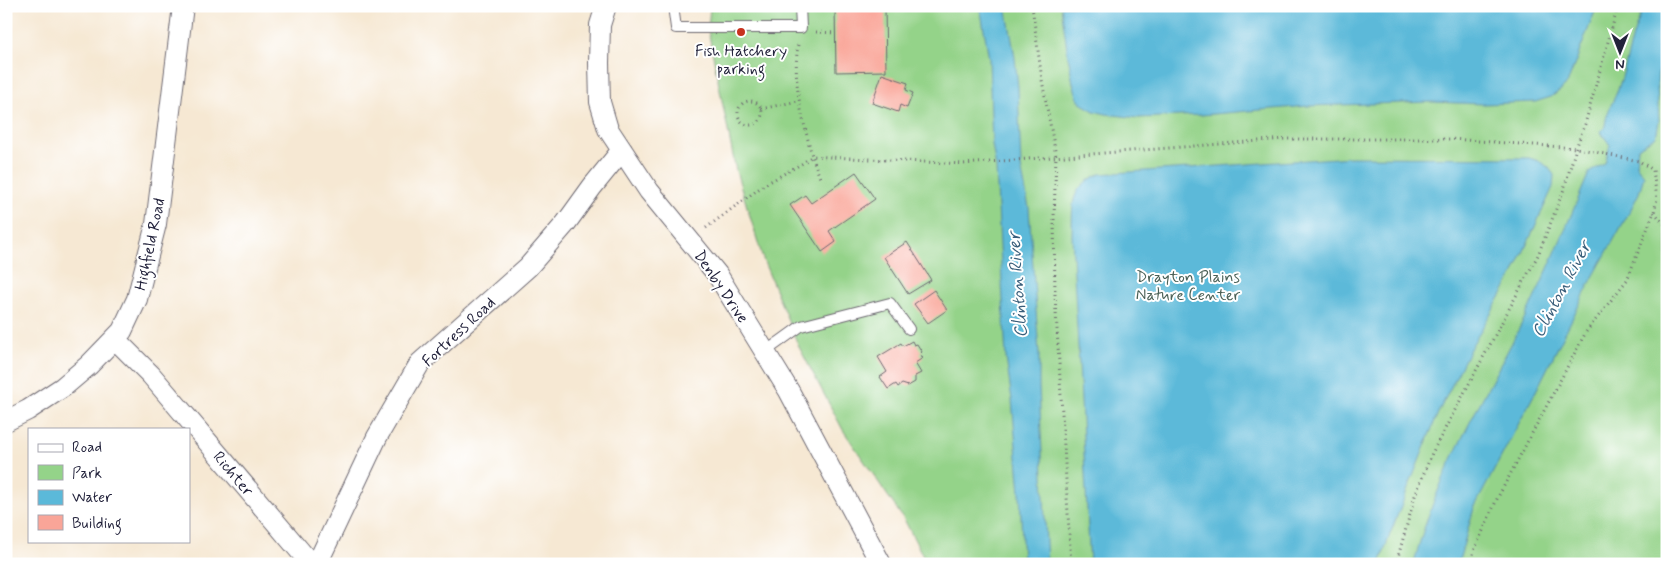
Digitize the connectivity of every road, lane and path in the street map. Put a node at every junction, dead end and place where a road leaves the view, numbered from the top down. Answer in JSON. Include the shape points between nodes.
{"nodes":[{"id":1,"x":183,"y":6,"type":"edge"},
{"id":2,"x":606,"y":6,"type":"edge"},
{"id":3,"x":673,"y":6,"type":"edge"},
{"id":4,"x":800,"y":6,"type":"edge"},
{"id":5,"x":1032,"y":6,"type":"edge"},
{"id":6,"x":1618,"y":6,"type":"edge"},
{"id":7,"x":801,"y":28,"type":"junction"},
{"id":8,"x":836,"y":33,"type":"dead end"},
{"id":9,"x":798,"y":101,"type":"junction"},
{"id":10,"x":761,"y":109,"type":"junction"},
{"id":11,"x":1576,"y":148,"type":"junction"},
{"id":12,"x":622,"y":150,"type":"junction"},
{"id":13,"x":812,"y":156,"type":"junction"},
{"id":14,"x":1056,"y":156,"type":"junction"},
{"id":15,"x":820,"y":178,"type":"dead end"},
{"id":16,"x":1654,"y":212,"type":"junction"},
{"id":17,"x":1667,"y":228,"type":"edge"},
{"id":18,"x":691,"y":242,"type":"junction"},
{"id":19,"x":909,"y":329,"type":"dead end"},
{"id":20,"x":115,"y":339,"type":"junction"},
{"id":21,"x":765,"y":352,"type":"junction"},
{"id":22,"x":6,"y":421,"type":"edge"},
{"id":23,"x":311,"y":564,"type":"edge"},
{"id":24,"x":317,"y":564,"type":"edge"},
{"id":25,"x":881,"y":564,"type":"edge"},
{"id":26,"x":1071,"y":564,"type":"edge"},
{"id":27,"x":1396,"y":564,"type":"edge"},
{"id":28,"x":1470,"y":564,"type":"edge"}],
"edges":[{"from":1,"to":20,"type":"street","name":"Highfield Road","via":[[156,224],[137,299]]},
{"from":2,"to":12,"type":"street","name":"Denby Drive","via":[[600,25],[600,102],[608,129]]},
{"from":3,"to":7,"type":"lane","via":[[676,28]]},
{"from":4,"to":7,"type":"lane"},
{"from":5,"to":14,"type":"path"},
{"from":6,"to":11,"type":"path"},
{"from":7,"to":8,"type":"path"},
{"from":7,"to":9,"type":"path","via":[[796,58]]},
{"from":9,"to":10,"type":"path"},
{"from":9,"to":13,"type":"path"},
{"from":10,"to":10,"type":"path","via":[[759,120],[753,124],[745,124],[738,115],[742,104],[749,101]]},
{"from":11,"to":14,"type":"path","via":[[1451,138],[1286,139]]},
{"from":11,"to":16,"type":"path","via":[[1639,161],[1653,170],[1657,199]]},
{"from":11,"to":27,"type":"path","via":[[1538,255],[1432,453],[1415,496]]},
{"from":12,"to":18,"type":"street","name":"Denby Drive","via":[[649,191]]},
{"from":12,"to":24,"type":"street","name":"Fortress Road","via":[[528,267],[420,363],[377,437]]},
{"from":13,"to":14,"type":"path","via":[[963,164]]},
{"from":13,"to":15,"type":"path"},
{"from":13,"to":18,"type":"path","via":[[764,185]]},
{"from":14,"to":26,"type":"path","via":[[1055,295]]},
{"from":16,"to":17,"type":"path"},
{"from":16,"to":28,"type":"path","via":[[1627,280],[1586,332],[1497,499]]},
{"from":18,"to":21,"type":"street","name":"Denby Drive","via":[[718,274]]},
{"from":19,"to":21,"type":"lane","via":[[890,303],[801,326]]},
{"from":20,"to":22,"type":"street","name":"Highfield Road","via":[[90,365],[63,386]]},
{"from":20,"to":23,"type":"street","name":"Richter","via":[[151,374]]},
{"from":21,"to":25,"type":"street","name":"Denby Drive"}]}
